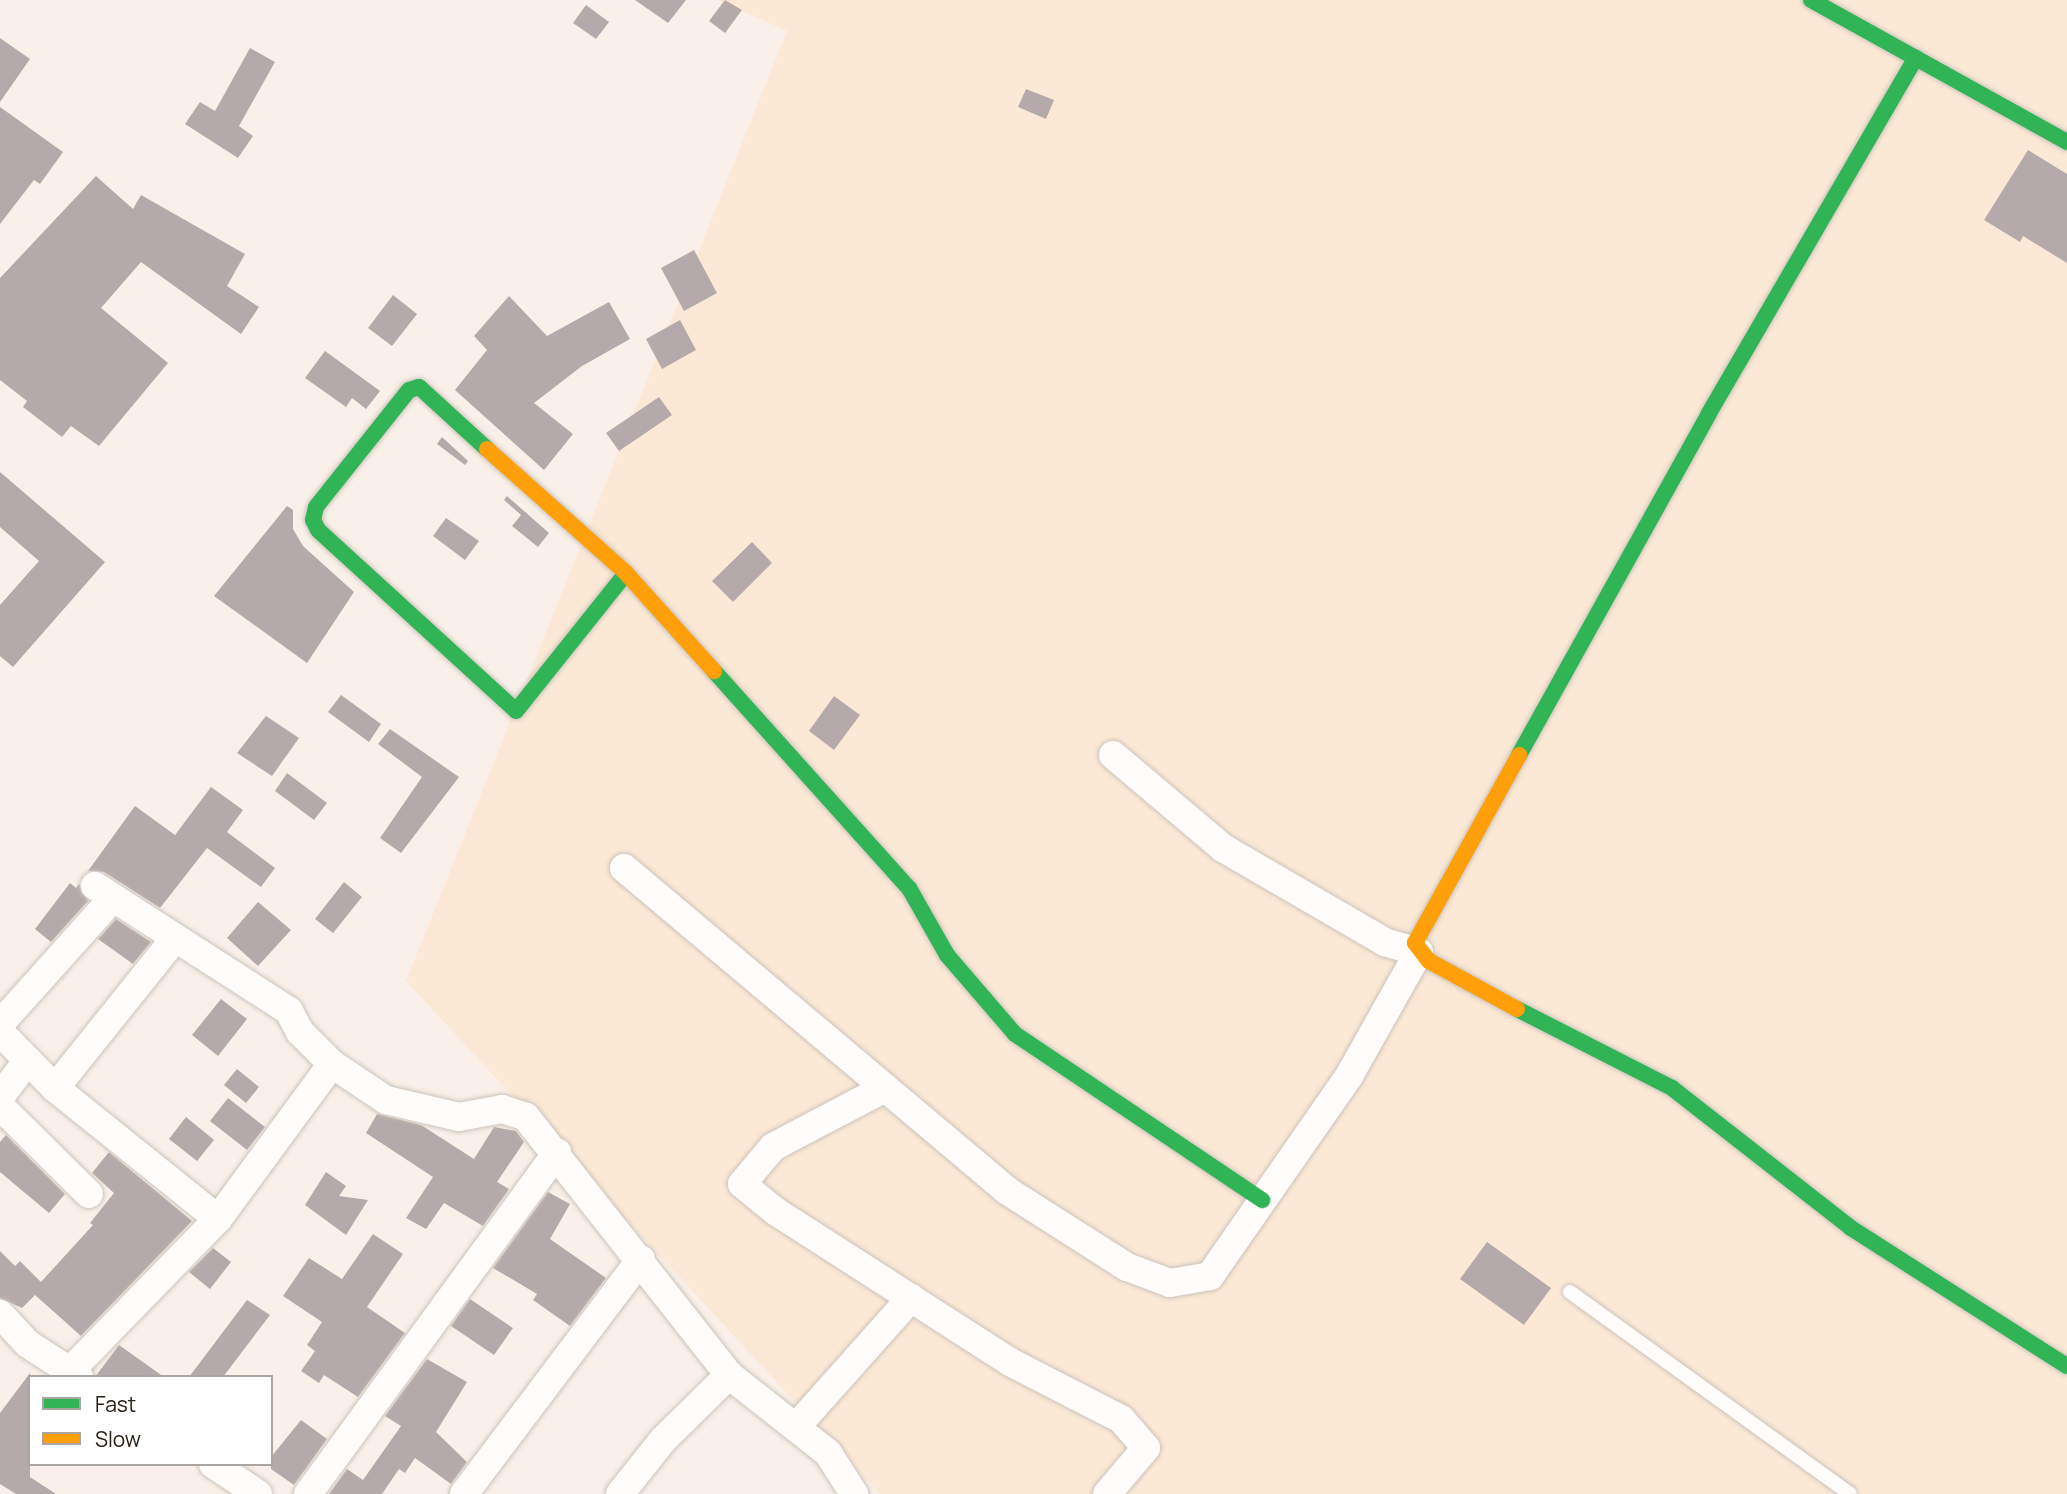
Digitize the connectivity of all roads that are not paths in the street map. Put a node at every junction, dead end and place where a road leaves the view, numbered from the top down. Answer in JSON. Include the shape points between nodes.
{"nodes":[{"id":1,"x":1811,"y":0,"type":"edge"},
{"id":2,"x":1916,"y":58,"type":"junction"},
{"id":3,"x":2067,"y":142,"type":"edge"},
{"id":4,"x":626,"y":573,"type":"junction"},
{"id":5,"x":1113,"y":755,"type":"dead end"},
{"id":6,"x":624,"y":869,"type":"dead end"},
{"id":7,"x":175,"y":938,"type":"junction"},
{"id":8,"x":1419,"y":952,"type":"junction"},
{"id":9,"x":0,"y":1024,"type":"edge"},
{"id":10,"x":0,"y":1032,"type":"edge"},
{"id":11,"x":28,"y":1060,"type":"junction"},
{"id":12,"x":331,"y":1064,"type":"junction"},
{"id":13,"x":55,"y":1088,"type":"junction"},
{"id":14,"x":885,"y":1088,"type":"junction"},
{"id":15,"x":0,"y":1097,"type":"edge"},
{"id":16,"x":0,"y":1106,"type":"edge"},
{"id":17,"x":557,"y":1152,"type":"junction"},
{"id":18,"x":89,"y":1194,"type":"dead end"},
{"id":19,"x":1262,"y":1200,"type":"junction"},
{"id":20,"x":218,"y":1219,"type":"junction"},
{"id":21,"x":641,"y":1259,"type":"junction"},
{"id":22,"x":1570,"y":1292,"type":"dead end"},
{"id":23,"x":911,"y":1298,"type":"junction"},
{"id":24,"x":0,"y":1314,"type":"edge"},
{"id":25,"x":2067,"y":1366,"type":"edge"},
{"id":26,"x":74,"y":1374,"type":"edge"},
{"id":27,"x":729,"y":1375,"type":"junction"},
{"id":28,"x":796,"y":1427,"type":"junction"},
{"id":29,"x":215,"y":1466,"type":"edge"},
{"id":30,"x":258,"y":1494,"type":"edge"},
{"id":31,"x":308,"y":1494,"type":"edge"},
{"id":32,"x":464,"y":1494,"type":"edge"},
{"id":33,"x":620,"y":1494,"type":"edge"},
{"id":34,"x":854,"y":1494,"type":"edge"},
{"id":35,"x":1107,"y":1494,"type":"edge"},
{"id":36,"x":1850,"y":1494,"type":"edge"}],
"edges":[{"from":1,"to":2,"type":"street"},
{"from":2,"to":3,"type":"street"},
{"from":2,"to":8,"type":"street","via":[[1513,760],[1418,935]]},
{"from":4,"to":4,"type":"street","via":[[414,386],[316,507],[313,520],[338,549],[516,711]]},
{"from":4,"to":19,"type":"street","via":[[909,888],[947,955],[1015,1034]]},
{"from":5,"to":8,"type":"street","via":[[1223,848],[1385,942]]},
{"from":6,"to":14,"type":"street"},
{"from":7,"to":9,"type":"street","via":[[104,892]]},
{"from":7,"to":12,"type":"street","via":[[289,1011],[300,1032]]},
{"from":7,"to":13,"type":"street"},
{"from":8,"to":19,"type":"street","via":[[1349,1076]]},
{"from":8,"to":25,"type":"street","via":[[1448,973],[1672,1088],[1851,1228]]},
{"from":10,"to":11,"type":"street"},
{"from":11,"to":13,"type":"street"},
{"from":11,"to":15,"type":"street"},
{"from":12,"to":17,"type":"street","via":[[386,1100],[459,1117],[502,1109],[526,1117]]},
{"from":12,"to":20,"type":"street"},
{"from":13,"to":20,"type":"street"},
{"from":14,"to":19,"type":"street","via":[[1006,1190],[1127,1267],[1170,1283],[1210,1276]]},
{"from":14,"to":23,"type":"street","via":[[773,1147],[742,1184],[775,1211]]},
{"from":16,"to":18,"type":"street"},
{"from":17,"to":21,"type":"street"},
{"from":17,"to":31,"type":"street"},
{"from":20,"to":26,"type":"street"},
{"from":21,"to":27,"type":"street"},
{"from":21,"to":32,"type":"street"},
{"from":22,"to":36,"type":"lane"},
{"from":23,"to":28,"type":"street"},
{"from":23,"to":35,"type":"street","via":[[1010,1362],[1121,1419],[1146,1448]]},
{"from":24,"to":26,"type":"street","via":[[28,1344]]},
{"from":27,"to":28,"type":"street"},
{"from":27,"to":33,"type":"street","via":[[663,1440]]},
{"from":28,"to":34,"type":"street","via":[[828,1453]]},
{"from":29,"to":30,"type":"street"}]}
